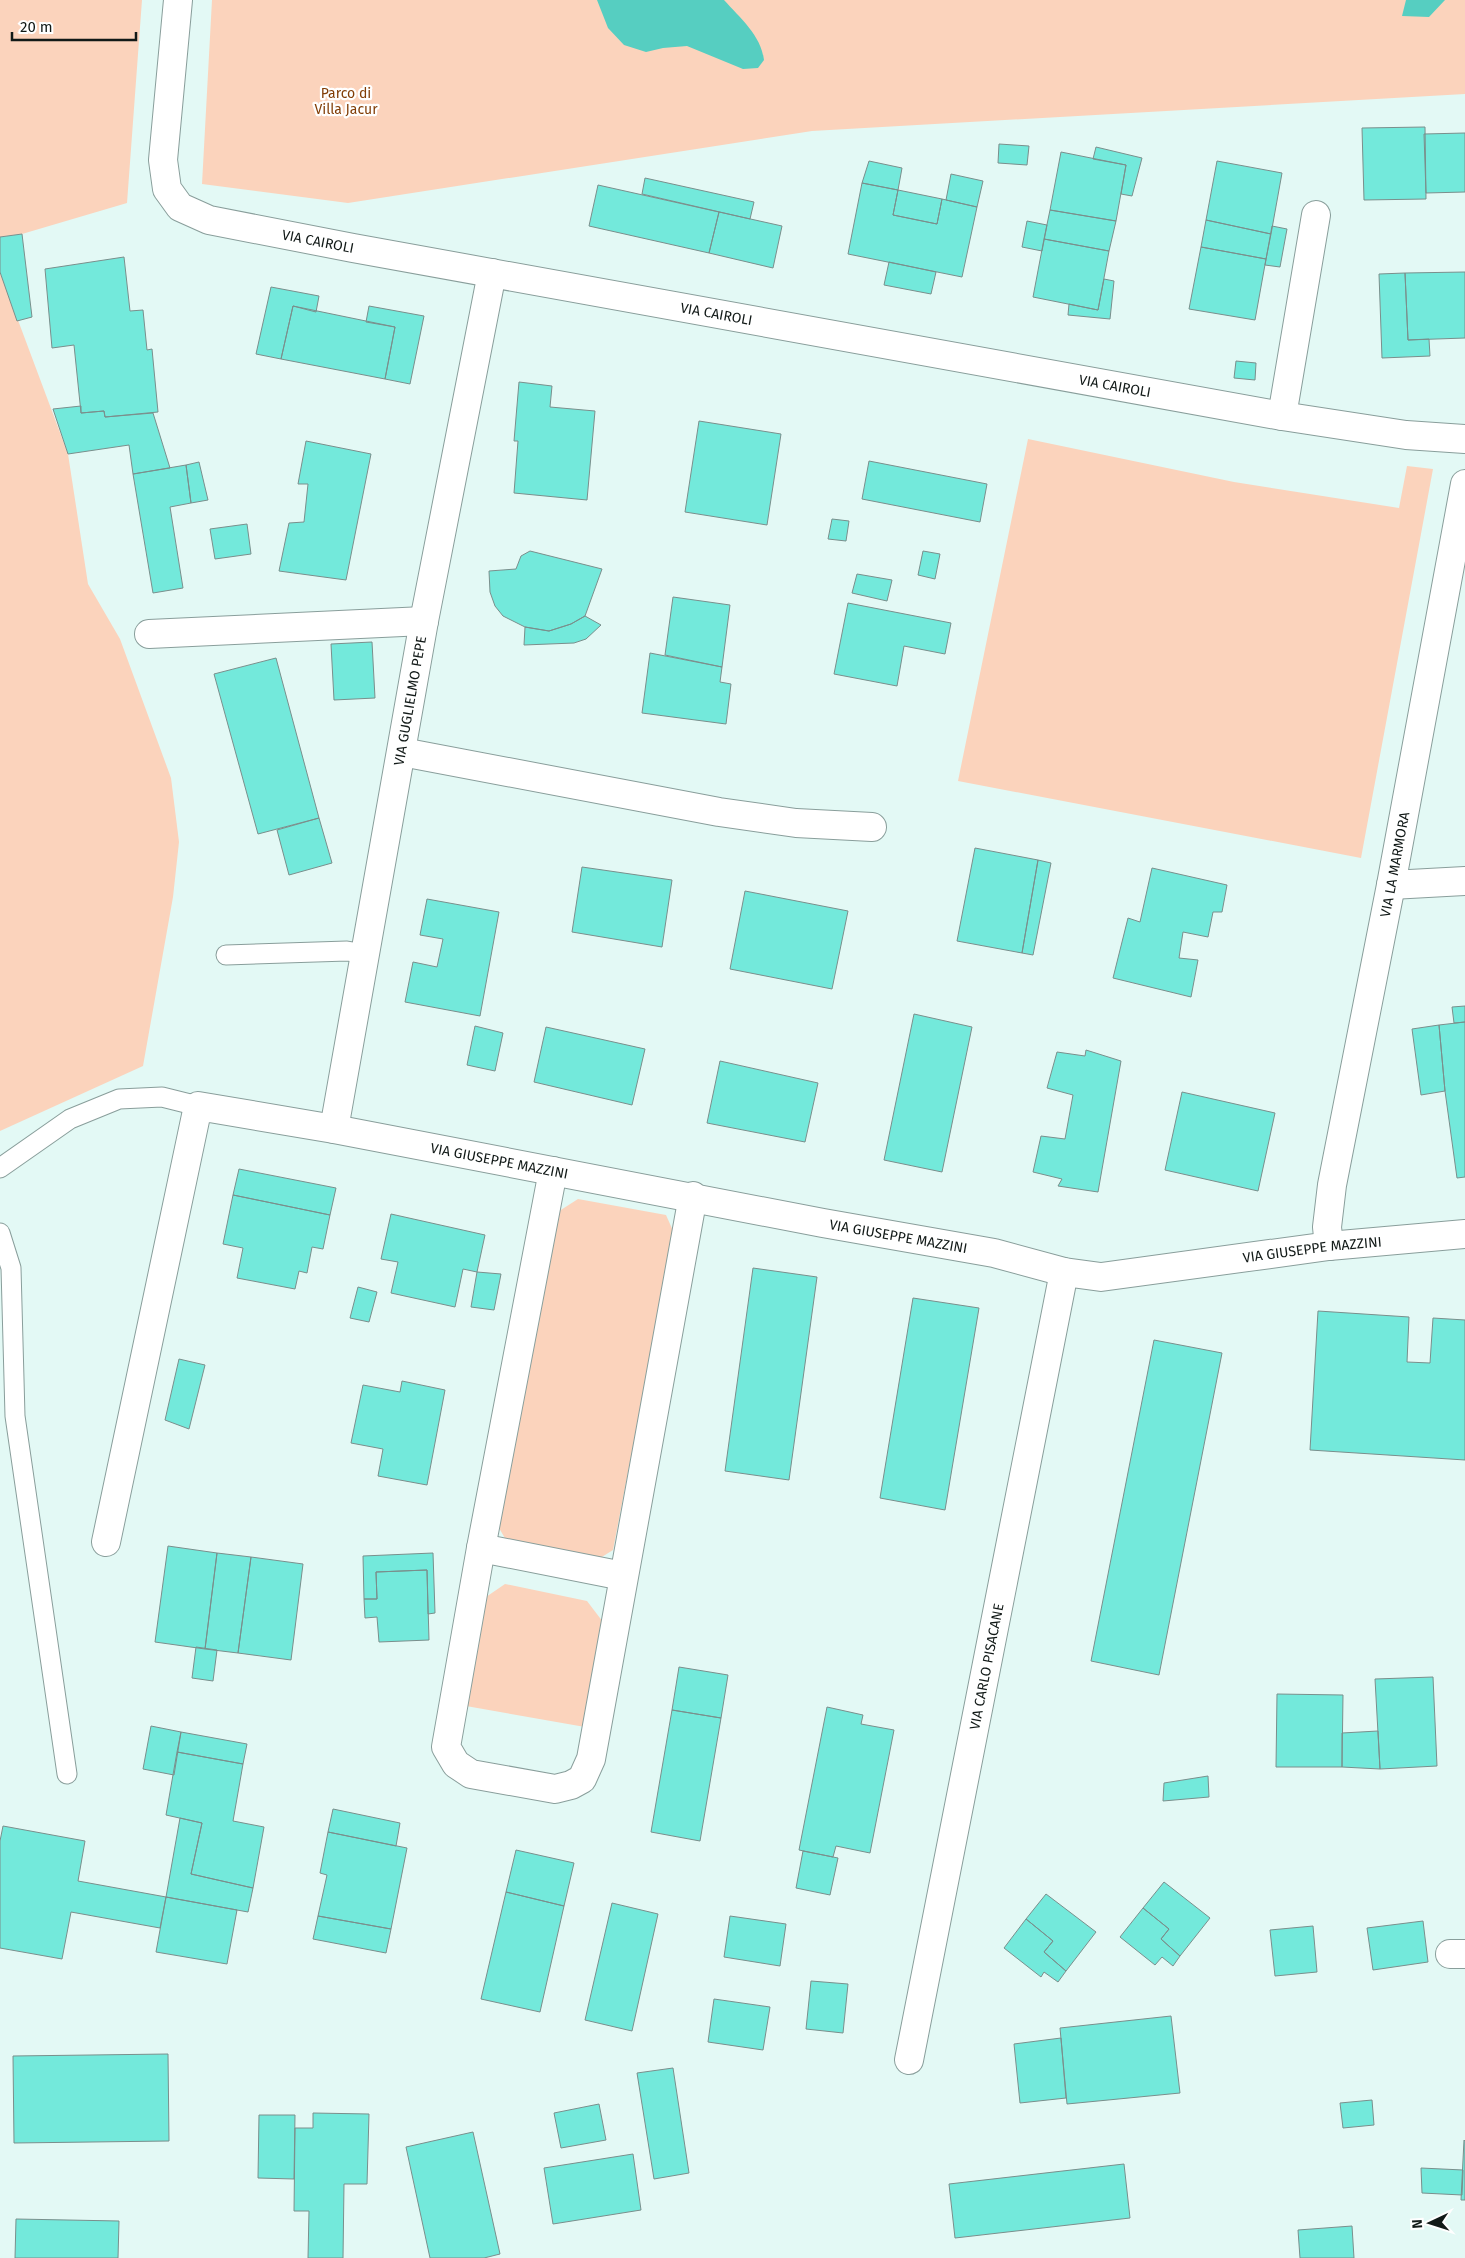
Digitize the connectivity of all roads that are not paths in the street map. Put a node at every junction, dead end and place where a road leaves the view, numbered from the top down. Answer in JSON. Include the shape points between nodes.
{"nodes":[{"id":1,"x":178,"y":0,"type":"edge"},
{"id":2,"x":1316,"y":215,"type":"dead end"},
{"id":3,"x":492,"y":273,"type":"junction"},
{"id":4,"x":1282,"y":416,"type":"junction"},
{"id":5,"x":1465,"y":439,"type":"edge"},
{"id":6,"x":1465,"y":484,"type":"edge"},
{"id":7,"x":1456,"y":587,"type":"edge"},
{"id":8,"x":424,"y":621,"type":"junction"},
{"id":9,"x":149,"y":634,"type":"dead end"},
{"id":10,"x":402,"y":752,"type":"junction"},
{"id":11,"x":872,"y":827,"type":"dead end"},
{"id":12,"x":1465,"y":881,"type":"edge"},
{"id":13,"x":1392,"y":885,"type":"junction"},
{"id":14,"x":365,"y":954,"type":"junction"},
{"id":15,"x":226,"y":955,"type":"dead end"},
{"id":16,"x":198,"y":1106,"type":"junction"},
{"id":17,"x":334,"y":1129,"type":"junction"},
{"id":18,"x":0,"y":1168,"type":"edge"},
{"id":19,"x":553,"y":1171,"type":"junction"},
{"id":20,"x":692,"y":1196,"type":"junction"},
{"id":21,"x":0,"y":1233,"type":"edge"},
{"id":22,"x":1465,"y":1234,"type":"edge"},
{"id":23,"x":1329,"y":1246,"type":"junction"},
{"id":24,"x":1064,"y":1272,"type":"junction"},
{"id":25,"x":106,"y":1542,"type":"dead end"},
{"id":26,"x":481,"y":1548,"type":"junction"},
{"id":27,"x":623,"y":1576,"type":"junction"},
{"id":28,"x":67,"y":1774,"type":"dead end"},
{"id":29,"x":909,"y":2060,"type":"dead end"}],
"edges":[{"from":1,"to":3,"type":"street","name":"VIA CAIROLI","via":[[162,160],[167,189],[180,207],[210,220]]},
{"from":2,"to":4,"type":"street"},
{"from":3,"to":4,"type":"street","name":"VIA CAIROLI"},
{"from":3,"to":8,"type":"street","name":"VIA GUGLIELMO PEPE"},
{"from":4,"to":5,"type":"street","name":"VIA CAIROLI","via":[[1406,435]]},
{"from":6,"to":7,"type":"street","name":"VIA LA MARMORA"},
{"from":7,"to":13,"type":"street","name":"VIA LA MARMORA"},
{"from":8,"to":9,"type":"street"},
{"from":8,"to":10,"type":"street","name":"VIA GUGLIELMO PEPE"},
{"from":10,"to":11,"type":"street","via":[[719,812],[796,823]]},
{"from":10,"to":14,"type":"street","name":"VIA GUGLIELMO PEPE"},
{"from":12,"to":13,"type":"street"},
{"from":13,"to":23,"type":"street","name":"VIA LA MARMORA","via":[[1332,1185],[1327,1227]]},
{"from":14,"to":15,"type":"lane","via":[[347,951]]},
{"from":14,"to":17,"type":"street","name":"VIA GUGLIELMO PEPE"},
{"from":16,"to":17,"type":"street","name":"VIA GIUSEPPE MAZZINI"},
{"from":16,"to":18,"type":"lane","via":[[162,1097],[119,1099],[70,1119]]},
{"from":16,"to":25,"type":"street"},
{"from":17,"to":19,"type":"street","name":"VIA GIUSEPPE MAZZINI"},
{"from":19,"to":20,"type":"street","name":"VIA GIUSEPPE MAZZINI"},
{"from":19,"to":26,"type":"street"},
{"from":20,"to":24,"type":"street","name":"VIA GIUSEPPE MAZZINI","via":[[994,1253]]},
{"from":20,"to":27,"type":"street"},
{"from":21,"to":28,"type":"lane","via":[[11,1268],[15,1416]]},
{"from":22,"to":23,"type":"street","name":"VIA GIUSEPPE MAZZINI"},
{"from":23,"to":24,"type":"street","name":"VIA GIUSEPPE MAZZINI","via":[[1101,1277]]},
{"from":24,"to":29,"type":"street","name":"VIA CARLO PISACANE"},
{"from":26,"to":27,"type":"street"},
{"from":26,"to":27,"type":"street","via":[[446,1747],[456,1764],[471,1774],[555,1790],[582,1779],[591,1759]]}]}
